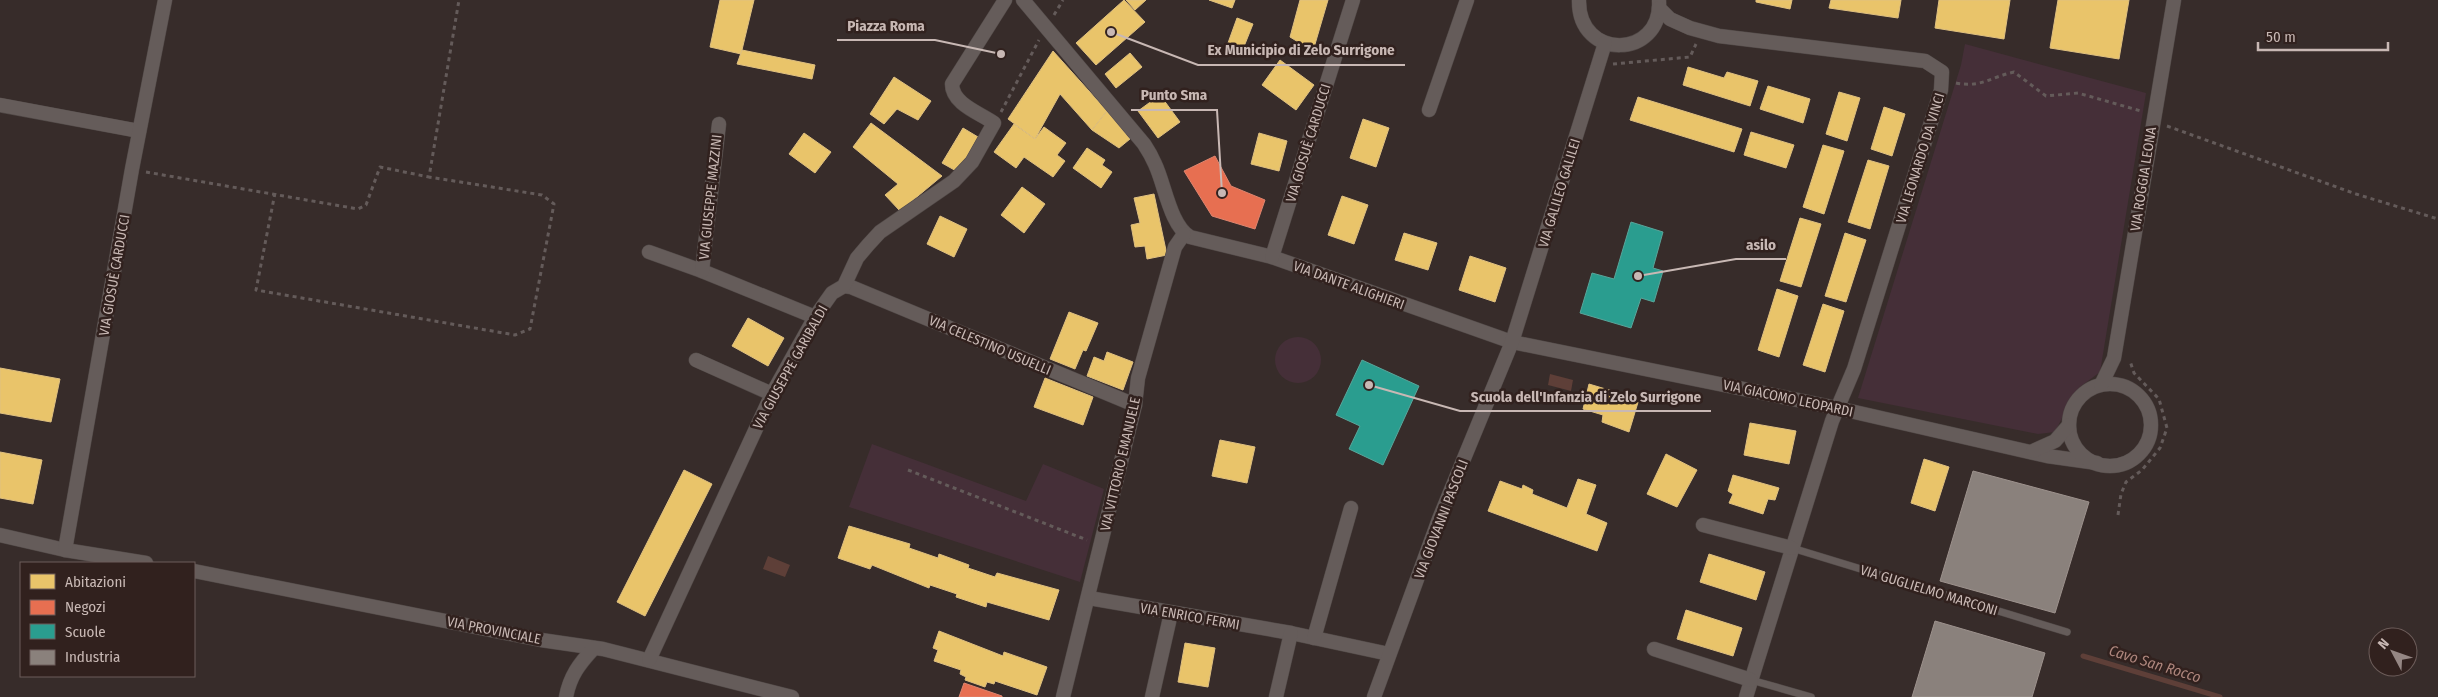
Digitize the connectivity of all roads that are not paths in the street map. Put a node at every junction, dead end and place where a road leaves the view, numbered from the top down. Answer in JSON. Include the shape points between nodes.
{"nodes":[{"id":1,"x":165,"y":0,"type":"edge"},
{"id":2,"x":1005,"y":0,"type":"edge"},
{"id":3,"x":1023,"y":0,"type":"edge"},
{"id":4,"x":1353,"y":0,"type":"edge"},
{"id":5,"x":1467,"y":0,"type":"edge"},
{"id":6,"x":2174,"y":0,"type":"edge"},
{"id":7,"x":1576,"y":3,"type":"edge"},
{"id":8,"x":1659,"y":4,"type":"edge"},
{"id":9,"x":1605,"y":43,"type":"junction"},
{"id":10,"x":0,"y":105,"type":"edge"},
{"id":11,"x":1429,"y":110,"type":"dead end"},
{"id":12,"x":719,"y":124,"type":"dead end"},
{"id":13,"x":139,"y":131,"type":"junction"},
{"id":14,"x":1184,"y":234,"type":"junction"},
{"id":15,"x":649,"y":252,"type":"dead end"},
{"id":16,"x":1272,"y":257,"type":"junction"},
{"id":17,"x":702,"y":271,"type":"junction"},
{"id":18,"x":844,"y":286,"type":"junction"},
{"id":19,"x":815,"y":317,"type":"junction"},
{"id":20,"x":1512,"y":342,"type":"junction"},
{"id":21,"x":2114,"y":358,"type":"junction"},
{"id":22,"x":696,"y":360,"type":"dead end"},
{"id":23,"x":2101,"y":385,"type":"junction"},
{"id":24,"x":2127,"y":388,"type":"junction"},
{"id":25,"x":772,"y":394,"type":"junction"},
{"id":26,"x":1135,"y":406,"type":"junction"},
{"id":27,"x":1837,"y":408,"type":"junction"},
{"id":28,"x":2069,"y":425,"type":"junction"},
{"id":29,"x":2034,"y":451,"type":"junction"},
{"id":30,"x":2097,"y":464,"type":"junction"},
{"id":31,"x":1351,"y":508,"type":"dead end"},
{"id":32,"x":1703,"y":525,"type":"dead end"},
{"id":33,"x":0,"y":535,"type":"edge"},
{"id":34,"x":1792,"y":548,"type":"junction"},
{"id":35,"x":66,"y":550,"type":"junction"},
{"id":36,"x":140,"y":562,"type":"edge"},
{"id":37,"x":195,"y":571,"type":"edge"},
{"id":38,"x":1089,"y":598,"type":"junction"},
{"id":39,"x":1171,"y":612,"type":"junction"},
{"id":40,"x":2066,"y":632,"type":"dead end"},
{"id":41,"x":1291,"y":633,"type":"junction"},
{"id":42,"x":1314,"y":638,"type":"junction"},
{"id":43,"x":594,"y":648,"type":"junction"},
{"id":44,"x":1654,"y":649,"type":"dead end"},
{"id":45,"x":1389,"y":654,"type":"junction"},
{"id":46,"x":649,"y":660,"type":"junction"},
{"id":47,"x":1751,"y":680,"type":"junction"},
{"id":48,"x":566,"y":697,"type":"edge"},
{"id":49,"x":792,"y":697,"type":"edge"},
{"id":50,"x":1063,"y":697,"type":"edge"},
{"id":51,"x":1152,"y":697,"type":"edge"},
{"id":52,"x":1276,"y":697,"type":"edge"},
{"id":53,"x":1374,"y":697,"type":"edge"},
{"id":54,"x":1746,"y":697,"type":"edge"},
{"id":55,"x":1812,"y":697,"type":"edge"}],
"edges":[{"from":1,"to":13,"type":"street","name":"VIA GIOSUÈ CARDUCCI"},
{"from":2,"to":18,"type":"street","name":"VIA GIUSEPPE GARIBALDI","via":[[952,84],[952,92],[958,100],[994,123],[972,162],[954,181],[880,232],[857,258]]},
{"from":3,"to":14,"type":"street","via":[[1144,144],[1155,163],[1174,218]]},
{"from":4,"to":16,"type":"street","name":"VIA GIOSUÈ CARDUCCI"},
{"from":5,"to":11,"type":"street"},
{"from":6,"to":21,"type":"street","name":"VIA ROGGIA LEONA"},
{"from":7,"to":9,"type":"street","via":[[1584,26]]},
{"from":8,"to":9,"type":"street","name":"VIA LEONARDO DA VINCI","via":[[1654,26],[1641,40],[1623,46]]},
{"from":8,"to":27,"type":"street","name":"VIA LEONARDO DA VINCI","via":[[1670,19],[1719,36],[1925,61],[1939,69],[1942,80],[1933,116],[1854,369]]},
{"from":9,"to":20,"type":"street","name":"VIA GALILEO GALILEI"},
{"from":10,"to":13,"type":"street"},
{"from":12,"to":17,"type":"street","name":"VIA GIUSEPPE MAZZINI"},
{"from":13,"to":35,"type":"street","name":"VIA GIOSUÈ CARDUCCI"},
{"from":14,"to":16,"type":"street","name":"VIA DANTE ALIGHIERI"},
{"from":14,"to":26,"type":"street","name":"VIA VITTORIO EMANUELE","via":[[1175,247],[1138,378]]},
{"from":15,"to":17,"type":"street","name":"VIA GIUSEPPE MAZZINI"},
{"from":16,"to":20,"type":"street","name":"VIA DANTE ALIGHIERI"},
{"from":17,"to":19,"type":"street","name":"VIA GIUSEPPE MAZZINI"},
{"from":18,"to":19,"type":"street","name":"VIA GIUSEPPE GARIBALDI","via":[[832,293]]},
{"from":18,"to":26,"type":"street","name":"VIA CELESTINO USUELLI"},
{"from":19,"to":25,"type":"street","name":"VIA GIUSEPPE GARIBALDI"},
{"from":20,"to":27,"type":"street","name":"VIA GIACOMO LEOPARDI"},
{"from":20,"to":45,"type":"street","name":"VIA GIOVANNI PASCOLI","via":[[1439,519]]},
{"from":21,"to":23,"type":"street","name":"VIA ROGGIA LEONA"},
{"from":21,"to":24,"type":"street"},
{"from":22,"to":25,"type":"street"},
{"from":23,"to":24,"type":"street"},
{"from":23,"to":28,"type":"street","via":[[2088,390],[2078,400]]},
{"from":24,"to":30,"type":"street","via":[[2138,395],[2151,418],[2151,432],[2146,445],[2138,456],[2126,463],[2113,466]]},
{"from":25,"to":46,"type":"street","name":"VIA GIUSEPPE GARIBALDI"},
{"from":26,"to":38,"type":"street","name":"VIA VITTORIO EMANUELE"},
{"from":27,"to":29,"type":"street","name":"VIA GIACOMO LEOPARDI"},
{"from":27,"to":34,"type":"street"},
{"from":28,"to":29,"type":"street","via":[[2055,441]]},
{"from":28,"to":30,"type":"street","via":[[2071,438],[2078,450]]},
{"from":29,"to":30,"type":"street","name":"VIA GIACOMO LEOPARDI"},
{"from":31,"to":42,"type":"street"},
{"from":32,"to":34,"type":"street"},
{"from":33,"to":35,"type":"street"},
{"from":34,"to":40,"type":"lane","name":"VIA GUGLIELMO MARCONI"},
{"from":34,"to":47,"type":"street"},
{"from":35,"to":36,"type":"street"},
{"from":37,"to":43,"type":"street","name":"VIA PROVINCIALE"},
{"from":38,"to":39,"type":"street","name":"VIA ENRICO FERMI"},
{"from":38,"to":50,"type":"street","name":"VIA VITTORIO EMANUELE"},
{"from":39,"to":41,"type":"street","name":"VIA ENRICO FERMI"},
{"from":39,"to":51,"type":"street"},
{"from":41,"to":42,"type":"street","name":"VIA ENRICO FERMI"},
{"from":41,"to":52,"type":"street"},
{"from":42,"to":45,"type":"street","name":"VIA ENRICO FERMI"},
{"from":43,"to":46,"type":"street","name":"VIA PROVINCIALE"},
{"from":43,"to":48,"type":"street","via":[[570,680]]},
{"from":44,"to":47,"type":"street"},
{"from":45,"to":53,"type":"street","name":"VIA GIOVANNI PASCOLI"},
{"from":46,"to":49,"type":"street","name":"VIA PROVINCIALE"},
{"from":47,"to":54,"type":"street"},
{"from":47,"to":55,"type":"lane"}]}
